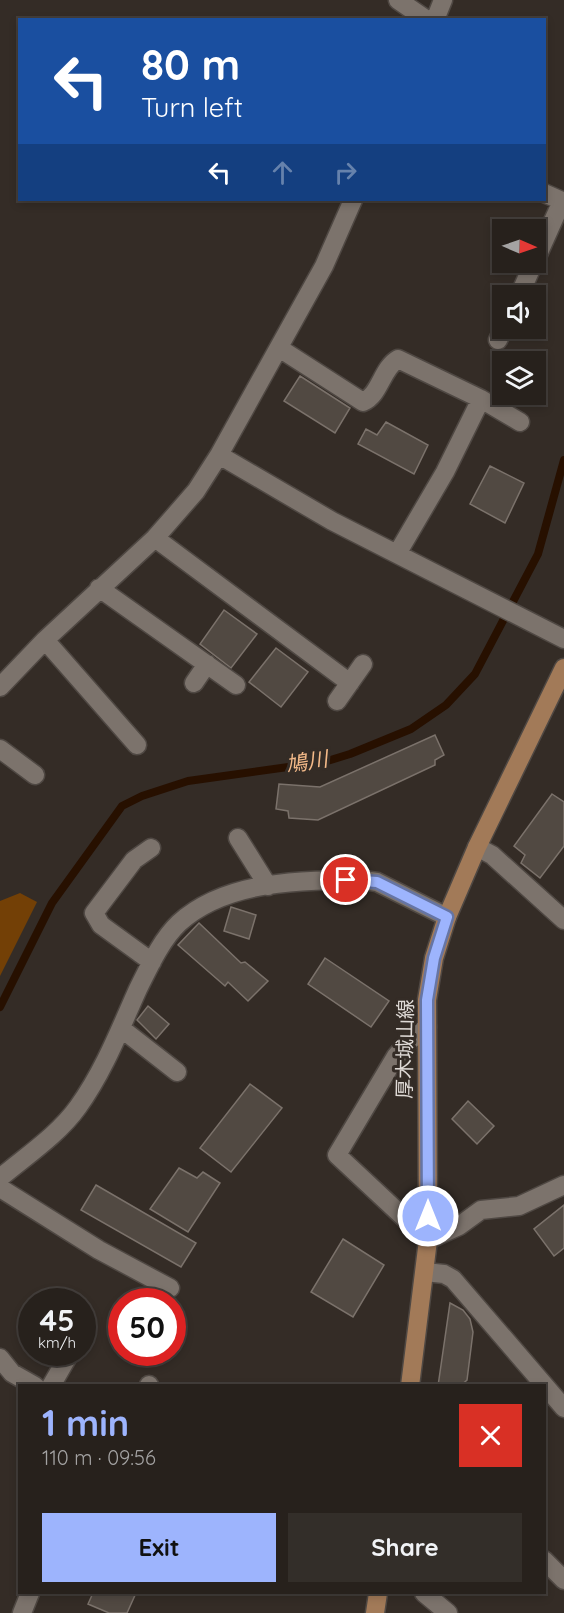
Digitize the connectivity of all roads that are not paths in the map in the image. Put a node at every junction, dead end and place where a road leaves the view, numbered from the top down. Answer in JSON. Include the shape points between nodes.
{"nodes":[{"id":1,"x":398,"y":0,"type":"edge"},
{"id":2,"x":443,"y":0,"type":"edge"},
{"id":3,"x":424,"y":18,"type":"edge"},
{"id":4,"x":436,"y":18,"type":"edge"},
{"id":5,"x":546,"y":194,"type":"edge"},
{"id":6,"x":563,"y":199,"type":"edge"},
{"id":7,"x":353,"y":201,"type":"edge"},
{"id":8,"x":546,"y":237,"type":"edge"},
{"id":9,"x":279,"y":348,"type":"junction"},
{"id":10,"x":482,"y":399,"type":"junction"},
{"id":11,"x":520,"y":422,"type":"dead end"},
{"id":12,"x":219,"y":454,"type":"junction"},
{"id":13,"x":154,"y":538,"type":"junction"},
{"id":14,"x":397,"y":554,"type":"junction"},
{"id":15,"x":99,"y":588,"type":"junction"},
{"id":16,"x":564,"y":639,"type":"edge"},
{"id":17,"x":45,"y":640,"type":"junction"},
{"id":18,"x":207,"y":664,"type":"junction"},
{"id":19,"x":363,"y":664,"type":"dead end"},
{"id":20,"x":564,"y":668,"type":"edge"},
{"id":21,"x":194,"y":683,"type":"dead end"},
{"id":22,"x":350,"y":683,"type":"junction"},
{"id":23,"x":236,"y":685,"type":"dead end"},
{"id":24,"x":0,"y":687,"type":"edge"},
{"id":25,"x":337,"y":701,"type":"dead end"},
{"id":26,"x":137,"y":745,"type":"dead end"},
{"id":27,"x":0,"y":749,"type":"edge"},
{"id":28,"x":35,"y":775,"type":"dead end"},
{"id":29,"x":238,"y":838,"type":"dead end"},
{"id":30,"x":477,"y":847,"type":"junction"},
{"id":31,"x":151,"y":848,"type":"dead end"},
{"id":32,"x":268,"y":886,"type":"junction"},
{"id":33,"x":447,"y":917,"type":"junction"},
{"id":34,"x":564,"y":920,"type":"edge"},
{"id":35,"x":152,"y":962,"type":"junction"},
{"id":36,"x":427,"y":1027,"type":"junction"},
{"id":37,"x":122,"y":1029,"type":"junction"},
{"id":38,"x":177,"y":1072,"type":"dead end"},
{"id":39,"x":0,"y":1178,"type":"edge"},
{"id":40,"x":564,"y":1185,"type":"edge"},
{"id":41,"x":0,"y":1188,"type":"edge"},
{"id":42,"x":428,"y":1240,"type":"junction"},
{"id":43,"x":425,"y":1272,"type":"junction"},
{"id":44,"x":170,"y":1288,"type":"dead end"},
{"id":45,"x":0,"y":1358,"type":"edge"},
{"id":46,"x":63,"y":1366,"type":"edge"},
{"id":47,"x":31,"y":1384,"type":"edge"},
{"id":48,"x":52,"y":1384,"type":"edge"},
{"id":49,"x":410,"y":1384,"type":"edge"},
{"id":50,"x":543,"y":1384,"type":"edge"},
{"id":51,"x":546,"y":1387,"type":"edge"},
{"id":52,"x":564,"y":1408,"type":"edge"},
{"id":53,"x":546,"y":1562,"type":"edge"},
{"id":54,"x":564,"y":1580,"type":"edge"},
{"id":55,"x":30,"y":1594,"type":"edge"},
{"id":56,"x":378,"y":1594,"type":"edge"},
{"id":57,"x":425,"y":1594,"type":"edge"},
{"id":58,"x":22,"y":1613,"type":"edge"},
{"id":59,"x":375,"y":1613,"type":"edge"},
{"id":60,"x":448,"y":1613,"type":"edge"}],
"edges":[{"from":1,"to":3,"type":"street"},
{"from":2,"to":4,"type":"street"},
{"from":5,"to":6,"type":"street"},
{"from":6,"to":8,"type":"street"},
{"from":7,"to":9,"type":"street","via":[[324,266]]},
{"from":9,"to":10,"type":"street","via":[[363,402],[398,359]]},
{"from":9,"to":12,"type":"street"},
{"from":10,"to":11,"type":"street"},
{"from":10,"to":14,"type":"street"},
{"from":12,"to":13,"type":"street","via":[[196,491]]},
{"from":12,"to":14,"type":"street","via":[[332,521]]},
{"from":13,"to":15,"type":"street"},
{"from":13,"to":22,"type":"street"},
{"from":14,"to":16,"type":"street"},
{"from":15,"to":17,"type":"street"},
{"from":15,"to":18,"type":"street"},
{"from":17,"to":24,"type":"street"},
{"from":17,"to":26,"type":"street"},
{"from":18,"to":21,"type":"street"},
{"from":18,"to":23,"type":"street"},
{"from":19,"to":22,"type":"street"},
{"from":20,"to":30,"type":"main road","name":"厚木城山線"},
{"from":22,"to":25,"type":"street"},
{"from":27,"to":28,"type":"street"},
{"from":29,"to":32,"type":"street"},
{"from":30,"to":33,"type":"main road","name":"厚木城山線"},
{"from":30,"to":34,"type":"street","via":[[492,855]]},
{"from":31,"to":35,"type":"street","via":[[134,860],[94,913],[101,925]]},
{"from":32,"to":33,"type":"street","via":[[368,880]]},
{"from":32,"to":35,"type":"street","via":[[231,895],[196,911],[178,924]]},
{"from":33,"to":36,"type":"main road","name":"厚木城山線","via":[[430,974]]},
{"from":35,"to":37,"type":"street"},
{"from":36,"to":42,"type":"main road","name":"厚木城山線"},
{"from":36,"to":42,"type":"street","via":[[396,1056],[337,1155]]},
{"from":37,"to":38,"type":"street"},
{"from":37,"to":39,"type":"street","via":[[78,1108]]},
{"from":40,"to":42,"type":"street","via":[[519,1206],[481,1210],[459,1226]]},
{"from":41,"to":44,"type":"street","via":[[99,1250]]},
{"from":42,"to":43,"type":"main road","name":"厚木城山線"},
{"from":43,"to":49,"type":"main road","name":"厚木城山線"},
{"from":43,"to":50,"type":"street","via":[[453,1279]]},
{"from":45,"to":47,"type":"street","via":[[12,1373]]},
{"from":46,"to":48,"type":"street"},
{"from":51,"to":52,"type":"street"},
{"from":53,"to":54,"type":"street"},
{"from":55,"to":58,"type":"street"},
{"from":56,"to":59,"type":"main road"},
{"from":57,"to":60,"type":"street"}]}
